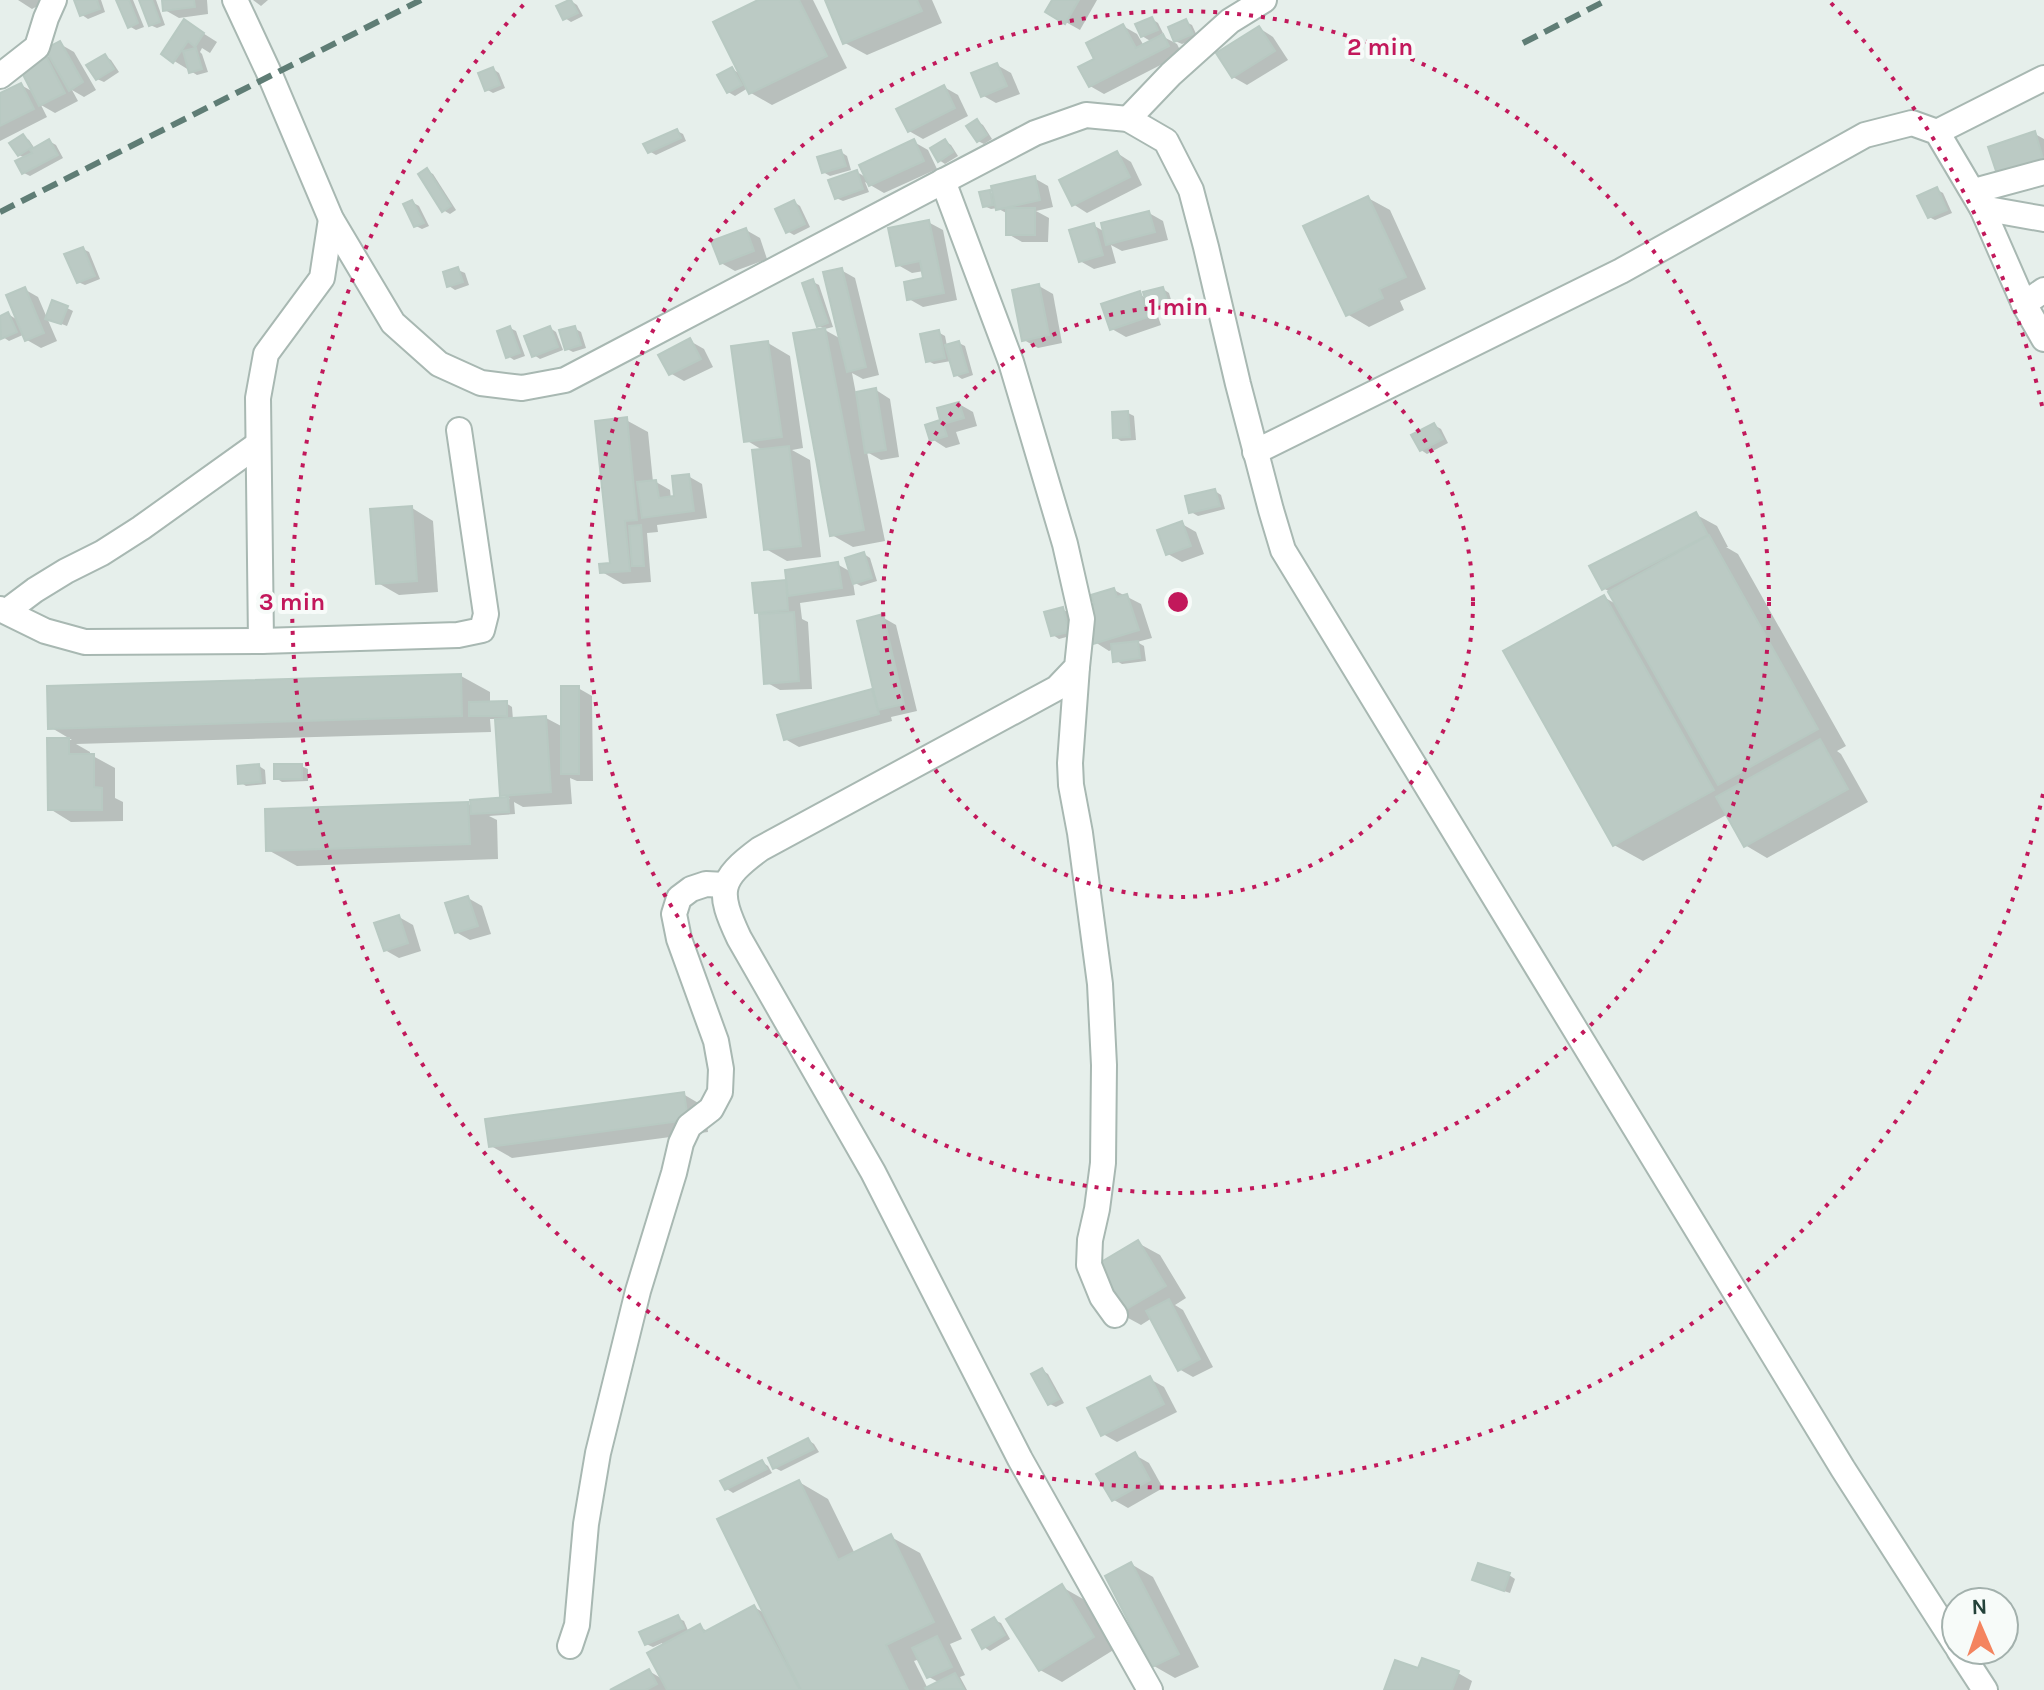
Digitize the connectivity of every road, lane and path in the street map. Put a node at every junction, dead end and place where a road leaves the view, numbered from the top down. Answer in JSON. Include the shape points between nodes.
{"nodes":[{"id":1,"x":54,"y":0,"type":"edge"},
{"id":2,"x":235,"y":0,"type":"edge"},
{"id":3,"x":1264,"y":0,"type":"edge"},
{"id":4,"x":0,"y":76,"type":"edge"},
{"id":5,"x":2044,"y":78,"type":"edge"},
{"id":6,"x":1128,"y":119,"type":"junction"},
{"id":7,"x":1937,"y":132,"type":"junction"},
{"id":8,"x":2044,"y":172,"type":"edge"},
{"id":9,"x":943,"y":181,"type":"junction"},
{"id":10,"x":1978,"y":200,"type":"junction"},
{"id":11,"x":331,"y":219,"type":"junction"},
{"id":12,"x":2044,"y":219,"type":"edge"},
{"id":13,"x":2034,"y":297,"type":"edge"},
{"id":14,"x":2044,"y":339,"type":"edge"},
{"id":15,"x":459,"y":430,"type":"dead end"},
{"id":16,"x":257,"y":445,"type":"junction"},
{"id":17,"x":1255,"y":452,"type":"junction"},
{"id":18,"x":4,"y":610,"type":"edge"},
{"id":19,"x":261,"y":641,"type":"junction"},
{"id":20,"x":1077,"y":667,"type":"junction"},
{"id":21,"x":725,"y":885,"type":"junction"},
{"id":22,"x":1115,"y":1315,"type":"dead end"},
{"id":23,"x":1940,"y":1620,"type":"edge"},
{"id":24,"x":570,"y":1646,"type":"dead end"},
{"id":25,"x":1970,"y":1666,"type":"edge"},
{"id":26,"x":1150,"y":1690,"type":"edge"},
{"id":27,"x":1985,"y":1690,"type":"edge"}],
"edges":[{"from":1,"to":4,"type":"street","via":[[37,47]]},
{"from":2,"to":11,"type":"street"},
{"from":3,"to":6,"type":"street","via":[[1230,21]]},
{"from":5,"to":7,"type":"street"},
{"from":6,"to":9,"type":"street","via":[[1086,115],[1035,133]]},
{"from":6,"to":17,"type":"street","via":[[1166,141],[1191,190]]},
{"from":7,"to":10,"type":"street"},
{"from":7,"to":17,"type":"street","via":[[1912,123],[1865,135],[1621,271]]},
{"from":8,"to":10,"type":"street"},
{"from":9,"to":11,"type":"street","via":[[565,380],[522,388],[481,383],[439,364],[393,323]]},
{"from":9,"to":20,"type":"street","via":[[1011,362],[1065,544],[1082,619]]},
{"from":10,"to":12,"type":"street"},
{"from":10,"to":13,"type":"street"},
{"from":11,"to":16,"type":"street","via":[[322,278],[266,354]]},
{"from":13,"to":14,"type":"street"},
{"from":15,"to":19,"type":"street","via":[[486,614],[482,630]]},
{"from":16,"to":18,"type":"street","via":[[141,528]]},
{"from":16,"to":19,"type":"street"},
{"from":17,"to":23,"type":"street","via":[[1283,550]]},
{"from":18,"to":19,"type":"street","via":[[45,631],[85,642]]},
{"from":20,"to":21,"type":"street","via":[[1057,688],[760,849],[738,865]]},
{"from":20,"to":22,"type":"street","via":[[1071,785],[1100,984],[1104,1065],[1103,1163],[1089,1265]]},
{"from":21,"to":24,"type":"street","via":[[691,889],[679,898],[674,914],[716,1041],[720,1092],[681,1143],[638,1291],[598,1453]]},
{"from":21,"to":26,"type":"street","via":[[725,909],[739,938],[873,1172],[1020,1459]]},
{"from":25,"to":27,"type":"street"}]}
